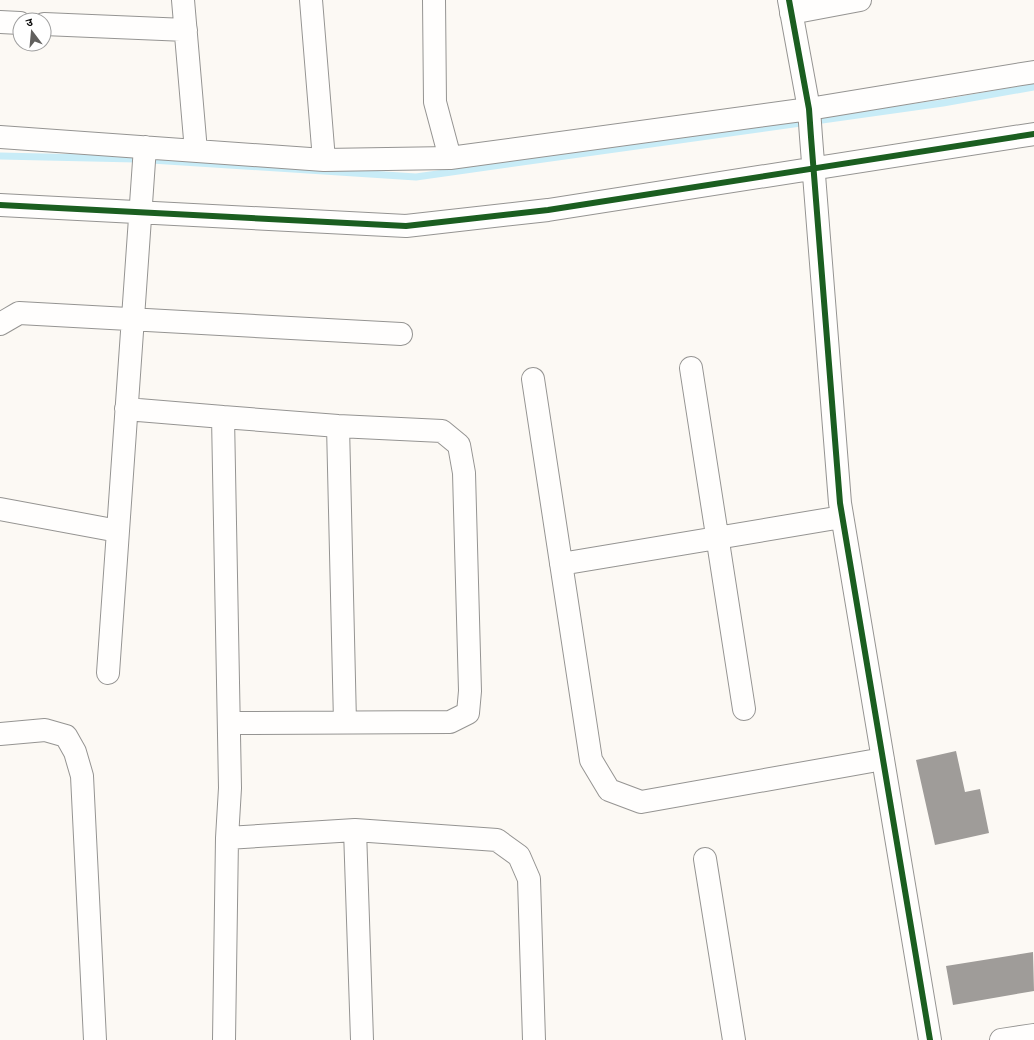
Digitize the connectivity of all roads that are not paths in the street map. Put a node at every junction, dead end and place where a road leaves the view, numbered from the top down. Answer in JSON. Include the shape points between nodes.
{"nodes":[{"id":1,"x":183,"y":0,"type":"edge"},
{"id":2,"x":311,"y":0,"type":"edge"},
{"id":3,"x":434,"y":0,"type":"edge"},
{"id":4,"x":860,"y":0,"type":"edge"},
{"id":5,"x":790,"y":6,"type":"edge"},
{"id":6,"x":0,"y":22,"type":"edge"},
{"id":7,"x":12,"y":23,"type":"edge"},
{"id":8,"x":52,"y":24,"type":"edge"},
{"id":9,"x":186,"y":30,"type":"junction"},
{"id":10,"x":1034,"y":72,"type":"edge"},
{"id":11,"x":809,"y":109,"type":"junction"},
{"id":12,"x":1034,"y":134,"type":"edge"},
{"id":13,"x":0,"y":138,"type":"edge"},
{"id":14,"x":145,"y":147,"type":"junction"},
{"id":15,"x":196,"y":151,"type":"junction"},
{"id":16,"x":450,"y":158,"type":"junction"},
{"id":17,"x":324,"y":160,"type":"junction"},
{"id":18,"x":814,"y":168,"type":"junction"},
{"id":19,"x":0,"y":205,"type":"edge"},
{"id":20,"x":139,"y":212,"type":"junction"},
{"id":21,"x":132,"y":319,"type":"junction"},
{"id":22,"x":0,"y":324,"type":"edge"},
{"id":23,"x":401,"y":334,"type":"dead end"},
{"id":24,"x":691,"y":368,"type":"dead end"},
{"id":25,"x":533,"y":379,"type":"dead end"},
{"id":26,"x":126,"y":409,"type":"junction"},
{"id":27,"x":223,"y":417,"type":"junction"},
{"id":28,"x":338,"y":426,"type":"junction"},
{"id":29,"x":0,"y":509,"type":"edge"},
{"id":30,"x":842,"y":517,"type":"junction"},
{"id":31,"x":118,"y":531,"type":"junction"},
{"id":32,"x":717,"y":538,"type":"junction"},
{"id":33,"x":561,"y":564,"type":"junction"},
{"id":34,"x":108,"y":673,"type":"dead end"},
{"id":35,"x":744,"y":709,"type":"dead end"},
{"id":36,"x":345,"y":722,"type":"junction"},
{"id":37,"x":230,"y":723,"type":"junction"},
{"id":38,"x":0,"y":734,"type":"edge"},
{"id":39,"x":883,"y":759,"type":"junction"},
{"id":40,"x":355,"y":830,"type":"junction"},
{"id":41,"x":227,"y":838,"type":"junction"},
{"id":42,"x":705,"y":860,"type":"dead end"},
{"id":43,"x":1034,"y":1034,"type":"edge"},
{"id":44,"x":95,"y":1040,"type":"edge"},
{"id":45,"x":224,"y":1040,"type":"edge"},
{"id":46,"x":362,"y":1040,"type":"edge"},
{"id":47,"x":534,"y":1040,"type":"edge"},
{"id":48,"x":734,"y":1040,"type":"edge"},
{"id":49,"x":930,"y":1040,"type":"edge"},
{"id":50,"x":1001,"y":1040,"type":"edge"}],
"edges":[{"from":1,"to":9,"type":"street"},
{"from":2,"to":17,"type":"street"},
{"from":3,"to":16,"type":"street","via":[[435,102]]},
{"from":4,"to":5,"type":"street"},
{"from":5,"to":11,"type":"street"},
{"from":6,"to":7,"type":"street"},
{"from":8,"to":9,"type":"street"},
{"from":9,"to":15,"type":"street"},
{"from":10,"to":11,"type":"street"},
{"from":11,"to":16,"type":"street"},
{"from":11,"to":18,"type":"street"},
{"from":12,"to":18,"type":"street"},
{"from":13,"to":14,"type":"street"},
{"from":14,"to":15,"type":"street"},
{"from":14,"to":20,"type":"street"},
{"from":15,"to":17,"type":"street"},
{"from":16,"to":17,"type":"street"},
{"from":18,"to":20,"type":"street","via":[[548,210],[406,226]]},
{"from":18,"to":30,"type":"street"},
{"from":19,"to":20,"type":"street"},
{"from":20,"to":21,"type":"street"},
{"from":21,"to":22,"type":"street","via":[[19,313]]},
{"from":21,"to":23,"type":"street"},
{"from":21,"to":26,"type":"street"},
{"from":24,"to":32,"type":"street"},
{"from":25,"to":33,"type":"street"},
{"from":26,"to":27,"type":"street"},
{"from":26,"to":31,"type":"street"},
{"from":27,"to":28,"type":"street"},
{"from":27,"to":37,"type":"street"},
{"from":28,"to":36,"type":"street"},
{"from":28,"to":36,"type":"street","via":[[442,431],[459,445],[464,473],[470,691],[468,713],[450,722]]},
{"from":29,"to":31,"type":"street"},
{"from":30,"to":32,"type":"street"},
{"from":30,"to":39,"type":"street"},
{"from":31,"to":34,"type":"street"},
{"from":32,"to":33,"type":"street"},
{"from":32,"to":35,"type":"street"},
{"from":33,"to":39,"type":"street","via":[[591,760],[609,790],[641,802]]},
{"from":36,"to":37,"type":"street"},
{"from":37,"to":41,"type":"street"},
{"from":38,"to":44,"type":"street","via":[[45,730],[66,736],[75,752],[82,776]]},
{"from":39,"to":49,"type":"street"},
{"from":40,"to":41,"type":"street"},
{"from":40,"to":46,"type":"street"},
{"from":40,"to":47,"type":"street","via":[[497,840],[519,856],[529,879]]},
{"from":41,"to":45,"type":"street"},
{"from":42,"to":48,"type":"street"},
{"from":43,"to":50,"type":"street"}]}
